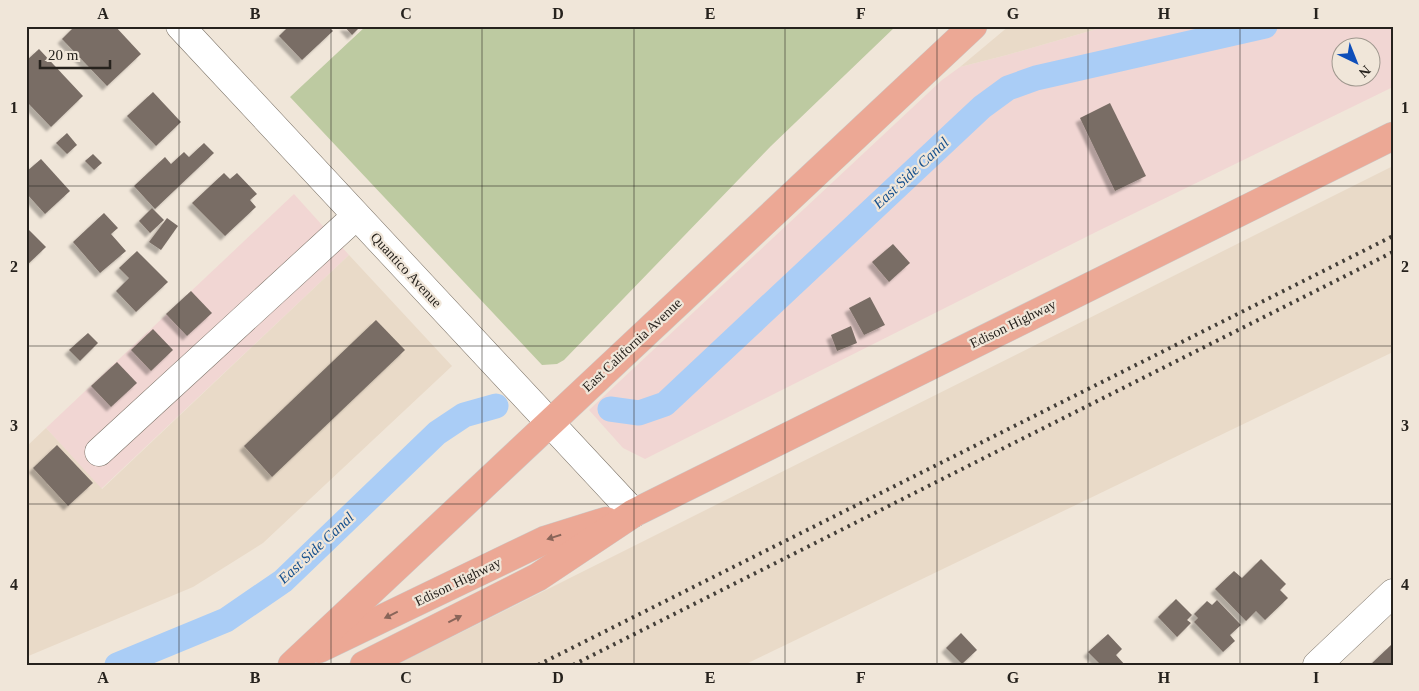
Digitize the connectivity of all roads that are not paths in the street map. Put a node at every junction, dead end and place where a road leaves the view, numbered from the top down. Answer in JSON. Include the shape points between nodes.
{"nodes":[{"id":1,"x":180,"y":26,"type":"edge"},
{"id":2,"x":973,"y":26,"type":"edge"},
{"id":3,"x":1393,"y":136,"type":"edge"},
{"id":4,"x":356,"y":216,"type":"junction"},
{"id":5,"x":548,"y":423,"type":"junction"},
{"id":6,"x":99,"y":452,"type":"dead end"},
{"id":7,"x":634,"y":513,"type":"junction"},
{"id":8,"x":1393,"y":593,"type":"edge"},
{"id":9,"x":291,"y":664,"type":"edge"},
{"id":10,"x":364,"y":665,"type":"edge"},
{"id":11,"x":1317,"y":665,"type":"edge"}],
"edges":[{"from":1,"to":4,"type":"street","name":"Quantico Avenue"},
{"from":2,"to":5,"type":"main road","name":"East California Avenue"},
{"from":3,"to":7,"type":"main road","name":"Edison Highway"},
{"from":4,"to":5,"type":"street","name":"Quantico Avenue"},
{"from":4,"to":6,"type":"street"},
{"from":5,"to":7,"type":"street","name":"Quantico Avenue"},
{"from":5,"to":9,"type":"main road","name":"East California Avenue"},
{"from":7,"to":9,"type":"main road","name":"Edison Highway","one_way":true,"via":[[545,540]]},
{"from":10,"to":7,"type":"main road","name":"Edison Highway","one_way":true,"via":[[538,577]]},
{"from":8,"to":11,"type":"street"}]}
